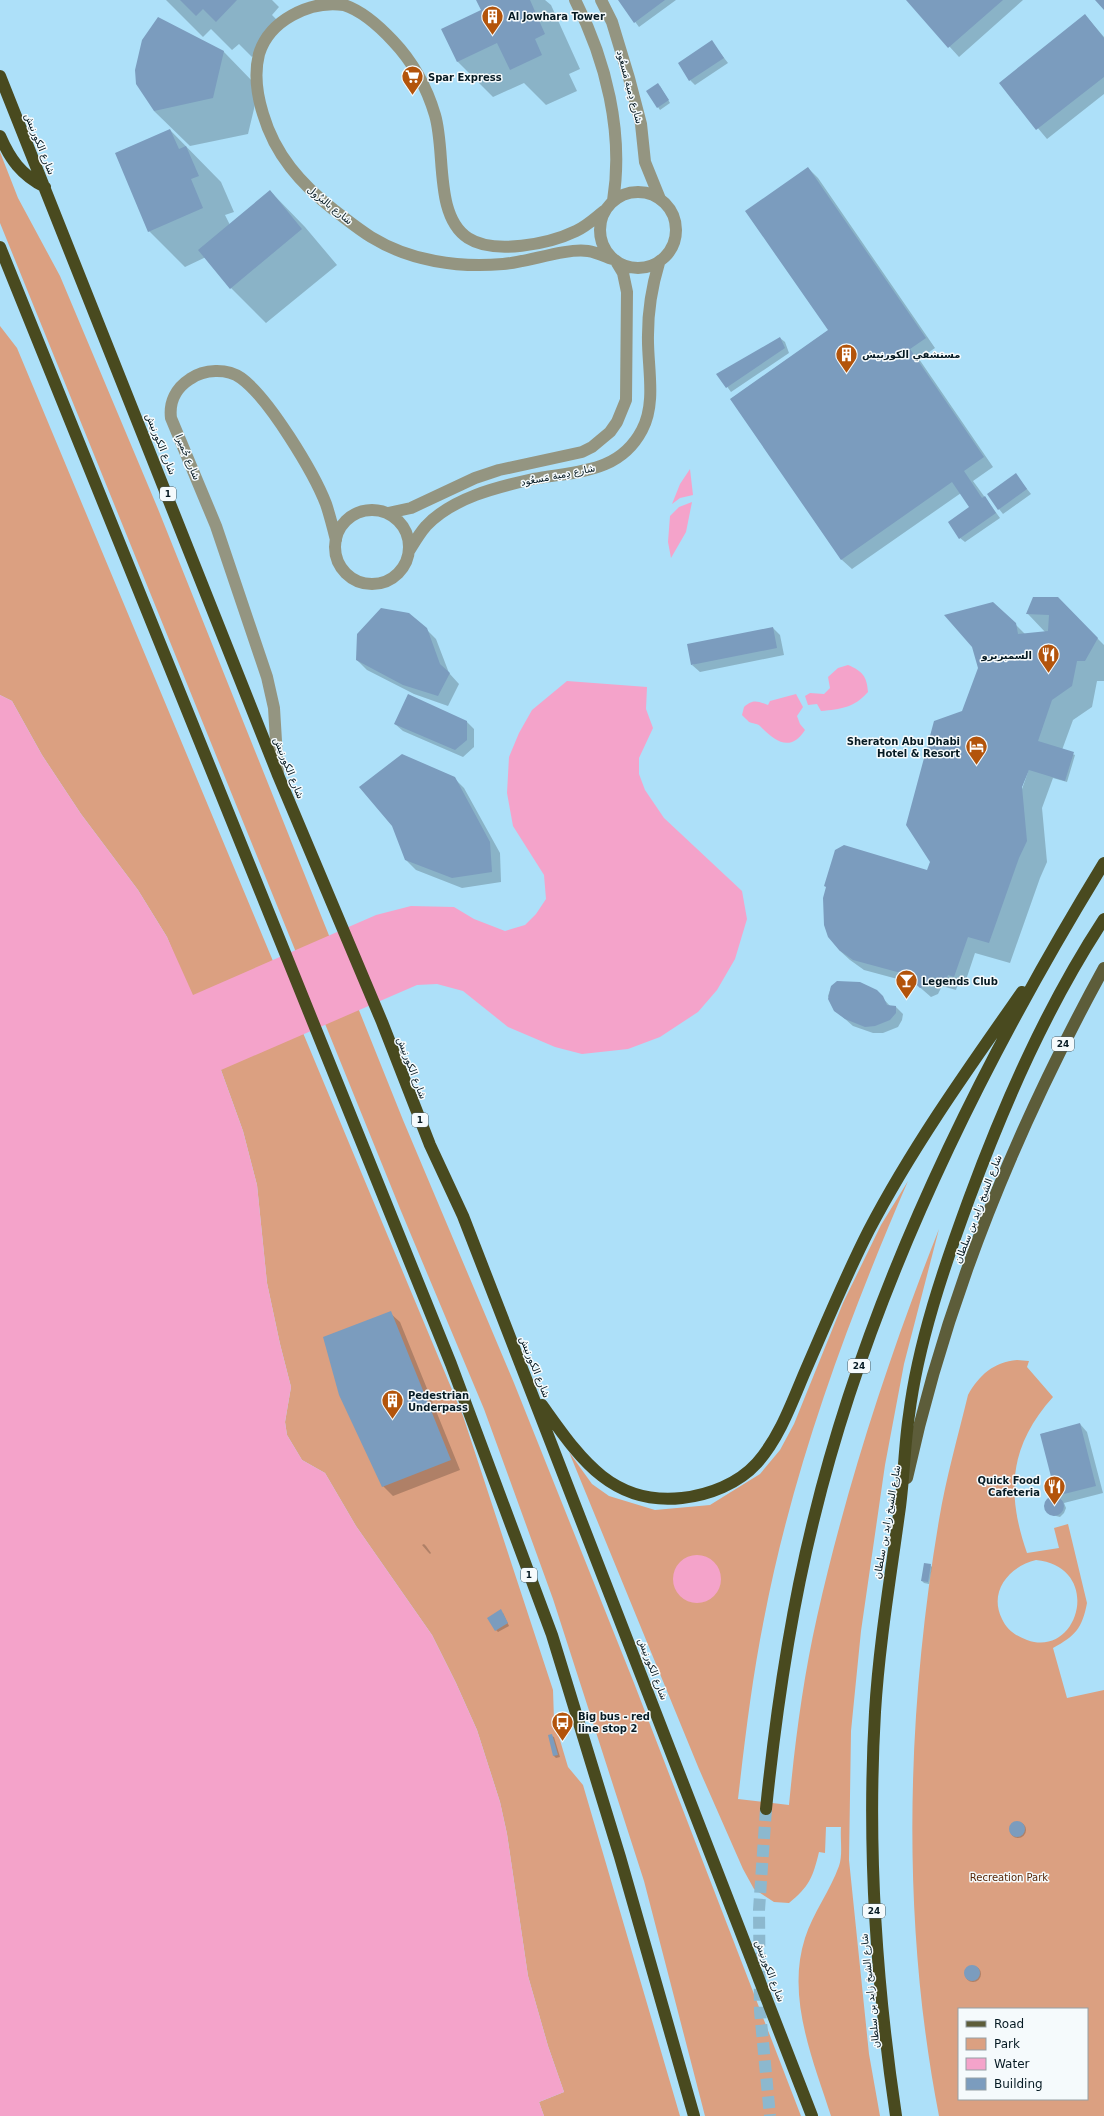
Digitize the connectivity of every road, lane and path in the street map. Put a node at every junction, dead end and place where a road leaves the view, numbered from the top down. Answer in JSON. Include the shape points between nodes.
{"nodes":[{"id":1,"x":575,"y":0,"type":"edge"},
{"id":2,"x":601,"y":0,"type":"edge"},
{"id":3,"x":0,"y":76,"type":"edge"},
{"id":4,"x":0,"y":136,"type":"edge"},
{"id":5,"x":44,"y":187,"type":"junction"},
{"id":6,"x":660,"y":199,"type":"junction"},
{"id":7,"x":613,"y":201,"type":"junction"},
{"id":8,"x":604,"y":211,"type":"junction"},
{"id":9,"x":0,"y":246,"type":"edge"},
{"id":10,"x":615,"y":261,"type":"junction"},
{"id":11,"x":659,"y":263,"type":"junction"},
{"id":12,"x":388,"y":513,"type":"junction"},
{"id":13,"x":336,"y":540,"type":"junction"},
{"id":14,"x":409,"y":551,"type":"junction"},
{"id":15,"x":278,"y":775,"type":"junction"},
{"id":16,"x":1104,"y":863,"type":"edge"},
{"id":17,"x":1104,"y":919,"type":"edge"},
{"id":18,"x":1049,"y":954,"type":"junction"},
{"id":19,"x":1104,"y":968,"type":"edge"},
{"id":20,"x":532,"y":1391,"type":"junction"},
{"id":21,"x":900,"y":1510,"type":"junction"},
{"id":22,"x":766,"y":1809,"type":"tunnel mouth"},
{"id":23,"x":694,"y":2116,"type":"edge"},
{"id":24,"x":812,"y":2116,"type":"edge"},
{"id":25,"x":896,"y":2116,"type":"edge"}],
"edges":[{"from":1,"to":7,"type":"street","via":[[588,25],[606,83],[617,154]]},
{"from":2,"to":6,"type":"street","name":"شارع دِمية مَسعُود","via":[[612,22],[629,78],[641,124],[645,162]]},
{"from":3,"to":5,"type":"highway","name":"شارع الكورنيش","number":"1"},
{"from":4,"to":5,"type":"highway","via":[[8,154],[21,172]]},
{"from":5,"to":15,"type":"highway","name":"شارع الكورنيش","number":"1"},
{"from":6,"to":7,"type":"street","via":[[640,192],[626,194]]},
{"from":6,"to":11,"type":"street","via":[[670,210],[676,231],[669,252]]},
{"from":7,"to":8,"type":"street"},
{"from":8,"to":10,"type":"street","via":[[600,223],[600,236],[604,249]]},
{"from":8,"to":10,"type":"street","name":"شارع باليزُول","via":[[574,233],[555,238],[510,246],[494,247],[475,243],[450,219],[446,205],[441,144],[435,116],[425,89],[411,64],[393,41],[369,18],[343,5],[310,6],[285,18],[270,34],[260,54],[256,76],[258,100],[269,135],[280,155],[319,198],[370,236],[406,253],[452,264],[503,264],[585,251]]},
{"from":9,"to":23,"type":"highway","number":"1","via":[[451,1364],[552,1635],[620,1857]]},
{"from":10,"to":11,"type":"street","via":[[625,267],[642,269]]},
{"from":10,"to":12,"type":"street","name":"شارع دِمية مَسعُود","via":[[623,273],[627,292],[627,388],[622,411],[610,432],[582,452],[499,470],[475,478],[411,508]]},
{"from":11,"to":14,"type":"street","name":"شارع دِمية مَسعُود","via":[[649,316],[649,409],[642,430],[628,449],[613,461],[596,469],[500,487],[459,504],[426,526]]},
{"from":12,"to":13,"type":"street","via":[[376,510],[358,513],[342,526]]},
{"from":12,"to":14,"type":"street","via":[[405,529]]},
{"from":13,"to":14,"type":"street","via":[[336,556],[345,572],[357,581],[370,584],[384,582],[396,576],[405,565]]},
{"from":13,"to":15,"type":"street","name":"شارع جُميرا","via":[[326,503],[314,477],[290,438],[251,387],[241,378],[226,372],[214,371],[200,373],[182,386],[170,407],[171,418],[216,526],[267,677],[274,708]]},
{"from":15,"to":20,"type":"highway","name":"شارع الكورنيش","number":"1","via":[[382,1022],[430,1145],[463,1216]]},
{"from":16,"to":18,"type":"highway","number":"24"},
{"from":17,"to":21,"type":"highway","via":[[1076,965],[1030,1053],[990,1144],[946,1263],[917,1372],[909,1414]]},
{"from":18,"to":20,"type":"highway","via":[[960,1080],[912,1154],[869,1231],[778,1433],[756,1464],[738,1479],[719,1489],[696,1496],[659,1498],[636,1494],[615,1485],[584,1462]]},
{"from":18,"to":22,"type":"highway","number":"24","via":[[966,1114],[925,1202],[859,1366],[830,1459],[797,1590],[774,1729]]},
{"from":19,"to":21,"type":"main road","name":"شارع الشيخ زايد بن سلطان","number":"24","via":[[1040,1091],[987,1216],[934,1372]]},
{"from":20,"to":24,"type":"highway","name":"شارع الكورنيش","number":"1"},
{"from":21,"to":25,"type":"highway","name":"شارع الشيخ زايد بن سلطان","number":"24","via":[[887,1591],[875,1710],[872,1846],[875,1934]]}]}
